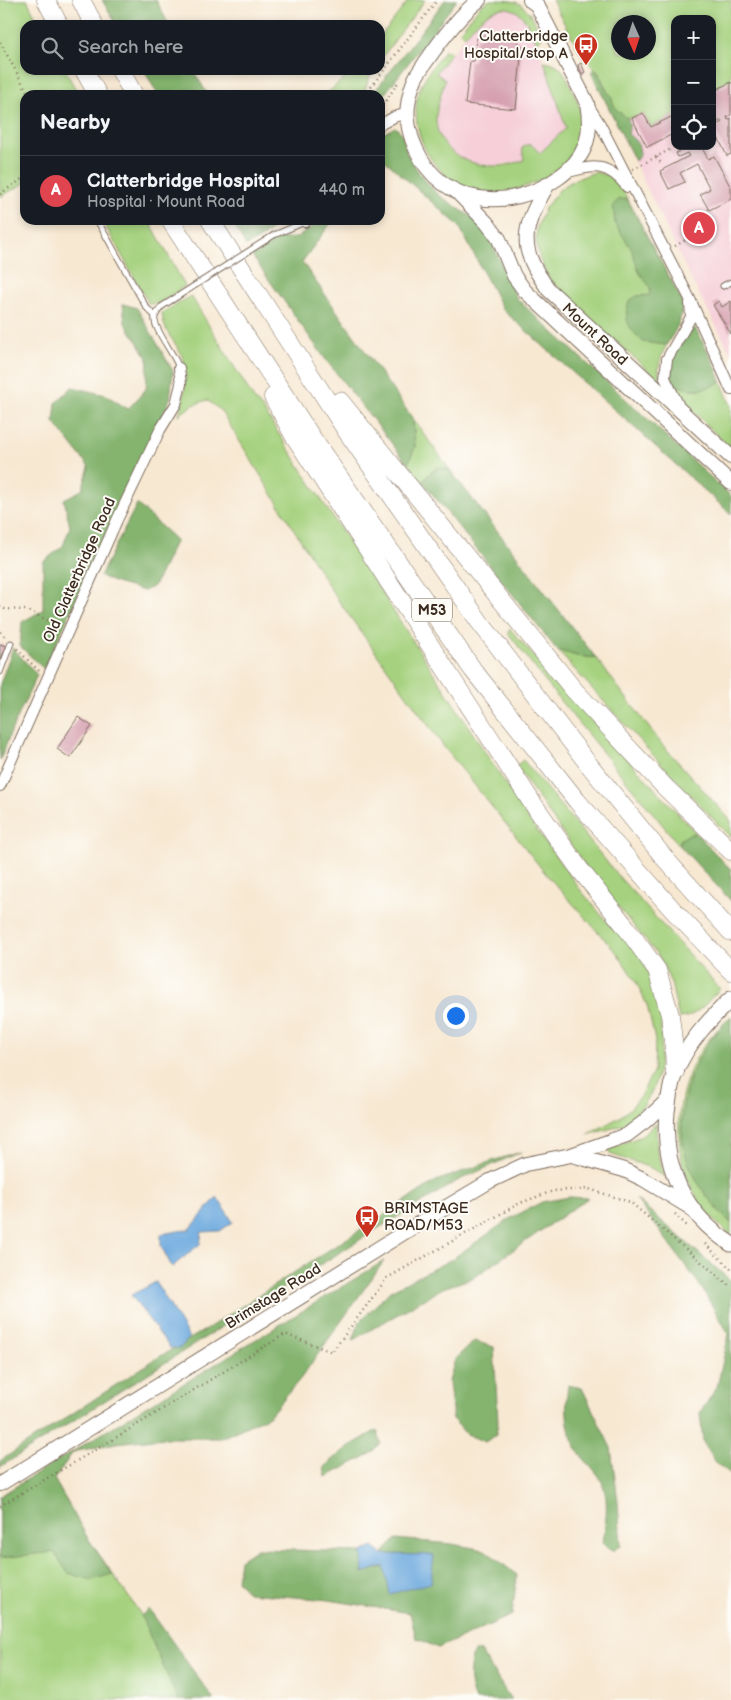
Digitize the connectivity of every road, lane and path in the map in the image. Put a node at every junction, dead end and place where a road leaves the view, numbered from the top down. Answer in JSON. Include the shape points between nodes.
{"nodes":[{"id":1,"x":46,"y":0,"type":"edge"},
{"id":2,"x":81,"y":0,"type":"edge"},
{"id":3,"x":437,"y":0,"type":"edge"},
{"id":4,"x":474,"y":0,"type":"edge"},
{"id":5,"x":479,"y":0,"type":"edge"},
{"id":6,"x":534,"y":2,"type":"edge"},
{"id":7,"x":464,"y":13,"type":"junction"},
{"id":8,"x":56,"y":20,"type":"edge"},
{"id":9,"x":91,"y":20,"type":"edge"},
{"id":10,"x":0,"y":42,"type":"edge"},
{"id":11,"x":385,"y":69,"type":"edge"},
{"id":12,"x":87,"y":75,"type":"edge"},
{"id":13,"x":123,"y":75,"type":"edge"},
{"id":14,"x":380,"y":75,"type":"edge"},
{"id":15,"x":25,"y":90,"type":"edge"},
{"id":16,"x":95,"y":90,"type":"edge"},
{"id":17,"x":131,"y":90,"type":"edge"},
{"id":18,"x":369,"y":90,"type":"edge"},
{"id":19,"x":587,"y":103,"type":"junction"},
{"id":20,"x":408,"y":113,"type":"junction"},
{"id":21,"x":385,"y":122,"type":"edge"},
{"id":22,"x":671,"y":149,"type":"edge"},
{"id":23,"x":657,"y":157,"type":"junction"},
{"id":24,"x":662,"y":165,"type":"dead end"},
{"id":25,"x":564,"y":173,"type":"junction"},
{"id":26,"x":625,"y":173,"type":"junction"},
{"id":27,"x":20,"y":181,"type":"edge"},
{"id":28,"x":548,"y":185,"type":"junction"},
{"id":29,"x":457,"y":192,"type":"junction"},
{"id":30,"x":0,"y":194,"type":"edge"},
{"id":31,"x":639,"y":201,"type":"junction"},
{"id":32,"x":100,"y":225,"type":"edge"},
{"id":33,"x":173,"y":225,"type":"edge"},
{"id":34,"x":213,"y":225,"type":"edge"},
{"id":35,"x":297,"y":225,"type":"edge"},
{"id":36,"x":711,"y":226,"type":"dead end"},
{"id":37,"x":665,"y":251,"type":"junction"},
{"id":38,"x":731,"y":282,"type":"edge"},
{"id":39,"x":723,"y":286,"type":"dead end"},
{"id":40,"x":214,"y":288,"type":"junction"},
{"id":41,"x":690,"y":299,"type":"junction"},
{"id":42,"x":155,"y":316,"type":"junction"},
{"id":43,"x":276,"y":322,"type":"junction"},
{"id":44,"x":722,"y":367,"type":"junction"},
{"id":45,"x":179,"y":368,"type":"joint"},
{"id":46,"x":731,"y":383,"type":"edge"},
{"id":47,"x":731,"y":390,"type":"edge"},
{"id":48,"x":683,"y":413,"type":"junction"},
{"id":49,"x":731,"y":457,"type":"edge"},
{"id":50,"x":731,"y":483,"type":"edge"},
{"id":51,"x":0,"y":606,"type":"edge"},
{"id":52,"x":68,"y":630,"type":"junction"},
{"id":53,"x":0,"y":632,"type":"edge"},
{"id":54,"x":11,"y":643,"type":"junction"},
{"id":55,"x":0,"y":672,"type":"edge"},
{"id":56,"x":46,"y":679,"type":"junction"},
{"id":57,"x":0,"y":786,"type":"edge"},
{"id":58,"x":731,"y":851,"type":"edge"},
{"id":59,"x":731,"y":932,"type":"edge"},
{"id":60,"x":731,"y":971,"type":"edge"},
{"id":61,"x":731,"y":999,"type":"edge"},
{"id":62,"x":675,"y":1072,"type":"junction"},
{"id":63,"x":669,"y":1099,"type":"junction"},
{"id":64,"x":571,"y":1155,"type":"junction"},
{"id":65,"x":690,"y":1208,"type":"junction"},
{"id":66,"x":672,"y":1211,"type":"dead end"},
{"id":67,"x":692,"y":1230,"type":"dead end"},
{"id":68,"x":699,"y":1237,"type":"dead end"},
{"id":69,"x":731,"y":1244,"type":"edge"},
{"id":70,"x":731,"y":1269,"type":"edge"},
{"id":71,"x":731,"y":1287,"type":"edge"},
{"id":72,"x":0,"y":1484,"type":"edge"},
{"id":73,"x":0,"y":1506,"type":"edge"}],
"edges":[{"from":1,"to":8,"type":"highway"},
{"from":2,"to":9,"type":"highway"},
{"from":3,"to":11,"type":"path"},
{"from":4,"to":7,"type":"main road"},
{"from":5,"to":7,"type":"main road"},
{"from":6,"to":19,"type":"main road"},
{"from":7,"to":20,"type":"main road","via":[[415,79]]},
{"from":10,"to":15,"type":"path"},
{"from":12,"to":16,"type":"highway"},
{"from":13,"to":17,"type":"highway"},
{"from":14,"to":18,"type":"path"},
{"from":19,"to":25,"type":"main road","via":[[589,132],[584,150],[578,162]]},
{"from":19,"to":26,"type":"street"},
{"from":20,"to":21,"type":"street"},
{"from":20,"to":29,"type":"main road","via":[[411,138],[420,159],[442,184]]},
{"from":22,"to":23,"type":"path"},
{"from":23,"to":24,"type":"path"},
{"from":23,"to":26,"type":"path"},
{"from":25,"to":28,"type":"main road"},
{"from":25,"to":31,"type":"street","via":[[587,167],[603,168],[617,174]]},
{"from":26,"to":31,"type":"street"},
{"from":27,"to":30,"type":"path"},
{"from":28,"to":29,"type":"main road","via":[[507,199],[486,200]]},
{"from":28,"to":48,"type":"main road","name":"Mount Road","via":[[533,210],[528,226],[528,257],[536,273],[550,290]]},
{"from":29,"to":50,"type":"main road","name":"Mount Road","via":[[488,223],[524,290]]},
{"from":31,"to":37,"type":"street"},
{"from":32,"to":42,"type":"lane","via":[[146,307]]},
{"from":33,"to":40,"type":"highway","number":"M53"},
{"from":34,"to":43,"type":"highway","number":"M53"},
{"from":35,"to":42,"type":"lane","bridge":true,"via":[[274,235],[162,307]]},
{"from":36,"to":37,"type":"path"},
{"from":37,"to":41,"type":"street"},
{"from":38,"to":39,"type":"lane"},
{"from":40,"to":60,"type":"highway","number":"M53","via":[[314,441],[473,670],[577,801]]},
{"from":40,"to":62,"type":"highway","via":[[293,434],[468,706],[530,801],[657,970],[670,1015]]},
{"from":41,"to":44,"type":"street"},
{"from":41,"to":48,"type":"street","via":[[691,316],[666,360],[665,378]]},
{"from":42,"to":45,"type":"lane","via":[[156,328]]},
{"from":43,"to":58,"type":"highway","via":[[574,690],[664,786]]},
{"from":43,"to":59,"type":"highway","number":"M53","via":[[348,433],[479,621],[667,861]]},
{"from":44,"to":46,"type":"street"},
{"from":44,"to":47,"type":"street"},
{"from":45,"to":52,"type":"street","name":"Old Clatterbridge Road","via":[[181,384],[176,404],[145,460]]},
{"from":48,"to":49,"type":"main road","name":"Mount Road"},
{"from":51,"to":52,"type":"path","via":[[26,610]]},
{"from":52,"to":56,"type":"street","name":"Old Clatterbridge Road"},
{"from":53,"to":54,"type":"path"},
{"from":54,"to":55,"type":"lane"},
{"from":54,"to":56,"type":"path"},
{"from":56,"to":57,"type":"street","name":"Old Clatterbridge Road"},
{"from":61,"to":62,"type":"main road","via":[[687,1049]]},
{"from":62,"to":63,"type":"main road"},
{"from":63,"to":64,"type":"main road","name":"Brimstage Road","via":[[627,1135]]},
{"from":63,"to":65,"type":"main road","via":[[666,1139],[670,1160]]},
{"from":64,"to":65,"type":"main road","name":"Brimstage Road","via":[[624,1170]]},
{"from":64,"to":72,"type":"main road","name":"Brimstage Road","via":[[526,1164],[490,1181]]},
{"from":65,"to":69,"type":"main road"},
{"from":66,"to":67,"type":"path"},
{"from":68,"to":70,"type":"path"},
{"from":71,"to":73,"type":"path","via":[[630,1202],[590,1189],[553,1191],[520,1203],[387,1278],[332,1352],[285,1334]]}]}
